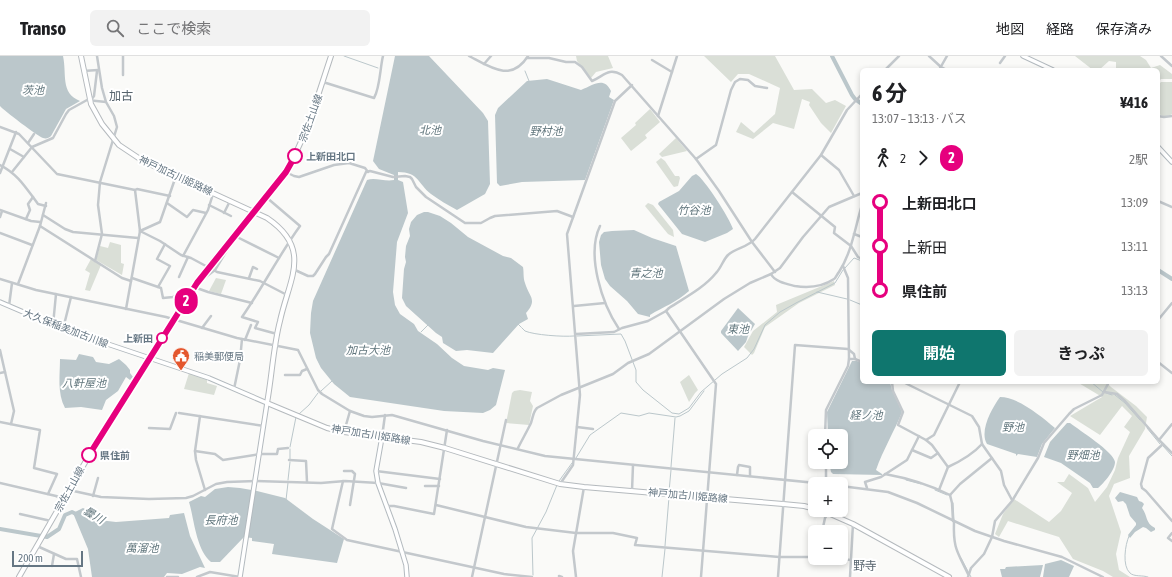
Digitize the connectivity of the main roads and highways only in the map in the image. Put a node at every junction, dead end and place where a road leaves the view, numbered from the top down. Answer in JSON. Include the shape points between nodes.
{"nodes":[{"id":1,"x":80,"y":56,"type":"edge"},
{"id":2,"x":331,"y":56,"type":"edge"},
{"id":3,"x":1023,"y":56,"type":"edge"},
{"id":4,"x":1044,"y":68,"type":"edge"},
{"id":5,"x":1160,"y":149,"type":"edge"},
{"id":6,"x":1172,"y":162,"type":"edge"},
{"id":7,"x":254,"y":211,"type":"junction"},
{"id":8,"x":0,"y":302,"type":"edge"},
{"id":9,"x":149,"y":358,"type":"junction"},
{"id":10,"x":267,"y":403,"type":"junction"},
{"id":11,"x":382,"y":437,"type":"junction"},
{"id":12,"x":808,"y":507,"type":"edge"},
{"id":13,"x":840,"y":517,"type":"edge"},
{"id":14,"x":19,"y":577,"type":"edge"},
{"id":15,"x":240,"y":577,"type":"edge"},
{"id":16,"x":408,"y":577,"type":"edge"},
{"id":17,"x":949,"y":577,"type":"edge"}],
"edges":[{"from":1,"to":7,"type":"main road","name":"神戸加古川姫路線","via":[[90,100],[102,124],[114,140],[143,161]]},
{"from":2,"to":7,"type":"main road","name":"宗佐土山線","via":[[308,126],[293,160]]},
{"from":3,"to":4,"type":"main road"},
{"from":5,"to":6,"type":"main road"},
{"from":7,"to":9,"type":"main road","name":"宗佐土山線","via":[[208,268]]},
{"from":7,"to":10,"type":"main road","name":"神戸加古川姫路線","via":[[285,233],[294,256],[295,270],[277,334]]},
{"from":8,"to":9,"type":"main road","name":"大久保稲美加古川線","via":[[63,329]]},
{"from":9,"to":10,"type":"main road","name":"大久保稲美加古川線","via":[[202,376]]},
{"from":9,"to":14,"type":"main road","name":"宗佐土山線","via":[[68,490]]},
{"from":10,"to":11,"type":"main road","name":"神戸加古川姫路線","via":[[327,428]]},
{"from":10,"to":15,"type":"main road"},
{"from":11,"to":12,"type":"main road","name":"神戸加古川姫路線","via":[[445,448],[560,484]]},
{"from":11,"to":16,"type":"main road","via":[[376,472],[378,483]]},
{"from":13,"to":17,"type":"main road"}]}
